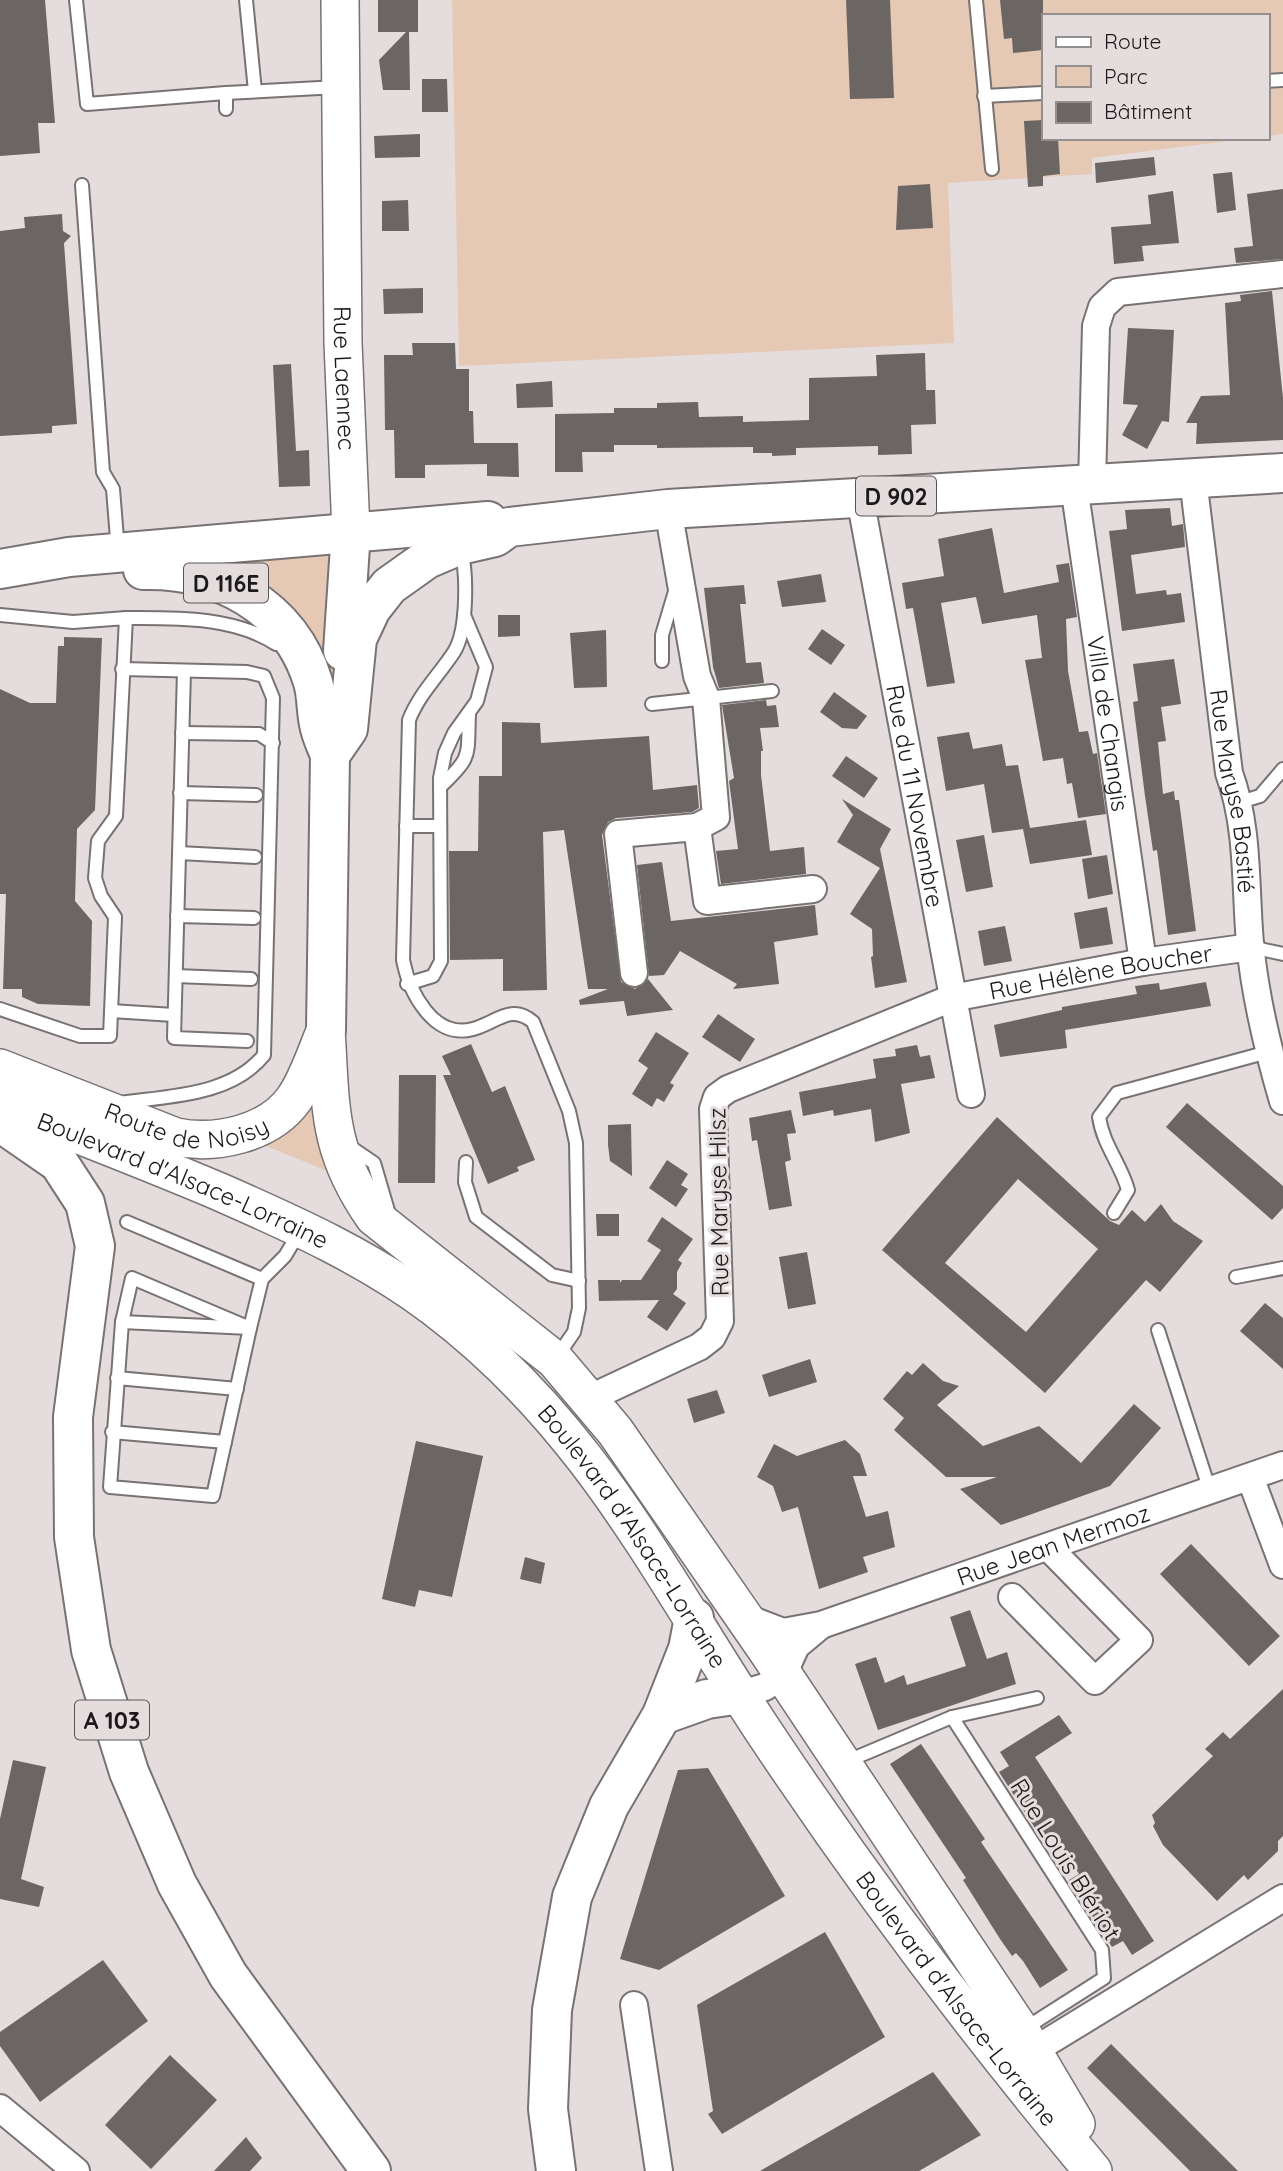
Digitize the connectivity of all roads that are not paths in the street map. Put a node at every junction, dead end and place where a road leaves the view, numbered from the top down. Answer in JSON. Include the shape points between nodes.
{"nodes":[{"id":1,"x":76,"y":0,"type":"edge"},
{"id":2,"x":246,"y":0,"type":"edge"},
{"id":3,"x":340,"y":0,"type":"edge"},
{"id":4,"x":976,"y":0,"type":"edge"},
{"id":5,"x":342,"y":87,"type":"junction"},
{"id":6,"x":255,"y":91,"type":"junction"},
{"id":7,"x":226,"y":93,"type":"junction"},
{"id":8,"x":1042,"y":93,"type":"edge"},
{"id":9,"x":984,"y":96,"type":"junction"},
{"id":10,"x":226,"y":109,"type":"dead end"},
{"id":11,"x":992,"y":169,"type":"dead end"},
{"id":12,"x":82,"y":185,"type":"dead end"},
{"id":13,"x":1283,"y":274,"type":"edge"},
{"id":14,"x":1283,"y":473,"type":"edge"},
{"id":15,"x":1193,"y":478,"type":"junction"},
{"id":16,"x":1083,"y":485,"type":"junction"},
{"id":17,"x":860,"y":498,"type":"junction"},
{"id":18,"x":668,"y":509,"type":"junction"},
{"id":19,"x":509,"y":527,"type":"junction"},
{"id":20,"x":351,"y":531,"type":"junction"},
{"id":21,"x":460,"y":545,"type":"junction"},
{"id":22,"x":118,"y":555,"type":"junction"},
{"id":23,"x":418,"y":564,"type":"junction"},
{"id":24,"x":9,"y":568,"type":"edge"},
{"id":25,"x":679,"y":581,"type":"junction"},
{"id":26,"x":464,"y":614,"type":"junction"},
{"id":27,"x":0,"y":615,"type":"edge"},
{"id":28,"x":126,"y":618,"type":"junction"},
{"id":29,"x":662,"y":661,"type":"dead end"},
{"id":30,"x":306,"y":663,"type":"junction"},
{"id":31,"x":122,"y":669,"type":"junction"},
{"id":32,"x":184,"y":671,"type":"junction"},
{"id":33,"x":772,"y":691,"type":"dead end"},
{"id":34,"x":706,"y":698,"type":"junction"},
{"id":35,"x":652,"y":704,"type":"dead end"},
{"id":36,"x":469,"y":715,"type":"junction"},
{"id":37,"x":182,"y":733,"type":"junction"},
{"id":38,"x":273,"y":743,"type":"junction"},
{"id":39,"x":330,"y":755,"type":"junction"},
{"id":40,"x":1283,"y":769,"type":"edge"},
{"id":41,"x":440,"y":787,"type":"junction"},
{"id":42,"x":180,"y":793,"type":"junction"},
{"id":43,"x":256,"y":795,"type":"dead end"},
{"id":44,"x":1240,"y":802,"type":"junction"},
{"id":45,"x":406,"y":826,"type":"junction"},
{"id":46,"x":440,"y":826,"type":"junction"},
{"id":47,"x":698,"y":827,"type":"junction"},
{"id":48,"x":179,"y":853,"type":"junction"},
{"id":49,"x":256,"y":857,"type":"dead end"},
{"id":50,"x":813,"y":889,"type":"dead end"},
{"id":51,"x":177,"y":916,"type":"junction"},
{"id":52,"x":254,"y":918,"type":"dead end"},
{"id":53,"x":1251,"y":947,"type":"junction"},
{"id":54,"x":1283,"y":954,"type":"edge"},
{"id":55,"x":1143,"y":962,"type":"junction"},
{"id":56,"x":634,"y":973,"type":"dead end"},
{"id":57,"x":176,"y":976,"type":"junction"},
{"id":58,"x":251,"y":979,"type":"dead end"},
{"id":59,"x":407,"y":984,"type":"junction"},
{"id":60,"x":952,"y":998,"type":"junction"},
{"id":61,"x":0,"y":1009,"type":"edge"},
{"id":62,"x":111,"y":1011,"type":"junction"},
{"id":63,"x":174,"y":1015,"type":"junction"},
{"id":64,"x":326,"y":1030,"type":"junction"},
{"id":65,"x":247,"y":1041,"type":"dead end"},
{"id":66,"x":1268,"y":1052,"type":"junction"},
{"id":67,"x":0,"y":1077,"type":"edge"},
{"id":68,"x":971,"y":1094,"type":"dead end"},
{"id":69,"x":1283,"y":1101,"type":"edge"},
{"id":70,"x":94,"y":1106,"type":"junction"},
{"id":71,"x":0,"y":1122,"type":"edge"},
{"id":72,"x":466,"y":1162,"type":"dead end"},
{"id":73,"x":1114,"y":1213,"type":"dead end"},
{"id":74,"x":127,"y":1222,"type":"dead end"},
{"id":75,"x":302,"y":1227,"type":"junction"},
{"id":76,"x":1283,"y":1268,"type":"edge"},
{"id":77,"x":1236,"y":1277,"type":"dead end"},
{"id":78,"x":262,"y":1279,"type":"junction"},
{"id":79,"x":579,"y":1281,"type":"junction"},
{"id":80,"x":122,"y":1322,"type":"junction"},
{"id":81,"x":250,"y":1328,"type":"junction"},
{"id":82,"x":1158,"y":1330,"type":"dead end"},
{"id":83,"x":555,"y":1360,"type":"junction"},
{"id":84,"x":117,"y":1378,"type":"junction"},
{"id":85,"x":237,"y":1389,"type":"junction"},
{"id":86,"x":588,"y":1399,"type":"junction"},
{"id":87,"x":112,"y":1433,"type":"junction"},
{"id":88,"x":225,"y":1442,"type":"junction"},
{"id":89,"x":1283,"y":1465,"type":"edge"},
{"id":90,"x":1250,"y":1477,"type":"junction"},
{"id":91,"x":1210,"y":1491,"type":"junction"},
{"id":92,"x":679,"y":1520,"type":"junction"},
{"id":93,"x":1048,"y":1547,"type":"junction"},
{"id":94,"x":1283,"y":1565,"type":"edge"},
{"id":95,"x":1012,"y":1597,"type":"dead end"},
{"id":96,"x":744,"y":1617,"type":"junction"},
{"id":97,"x":694,"y":1618,"type":"junction"},
{"id":98,"x":821,"y":1625,"type":"junction"},
{"id":99,"x":783,"y":1675,"type":"junction"},
{"id":100,"x":741,"y":1694,"type":"junction"},
{"id":101,"x":1037,"y":1698,"type":"dead end"},
{"id":102,"x":662,"y":1715,"type":"junction"},
{"id":103,"x":952,"y":1717,"type":"junction"},
{"id":104,"x":842,"y":1764,"type":"junction"},
{"id":105,"x":1283,"y":1898,"type":"edge"},
{"id":106,"x":634,"y":2005,"type":"dead end"},
{"id":107,"x":1027,"y":2041,"type":"junction"},
{"id":108,"x":0,"y":2108,"type":"edge"},
{"id":109,"x":76,"y":2171,"type":"edge"},
{"id":110,"x":371,"y":2171,"type":"edge"},
{"id":111,"x":556,"y":2171,"type":"edge"},
{"id":112,"x":659,"y":2171,"type":"edge"},
{"id":113,"x":1093,"y":2171,"type":"edge"},
{"id":114,"x":1104,"y":2171,"type":"edge"}],
"edges":[{"from":1,"to":7,"type":"lane","via":[[87,104]]},
{"from":2,"to":6,"type":"lane"},
{"from":3,"to":5,"type":"main road","name":"Rue Laennec"},
{"from":4,"to":9,"type":"lane"},
{"from":5,"to":6,"type":"lane"},
{"from":5,"to":20,"type":"main road","name":"Rue Laennec","via":[[343,343]]},
{"from":6,"to":7,"type":"lane"},
{"from":7,"to":10,"type":"lane"},
{"from":8,"to":9,"type":"lane"},
{"from":9,"to":11,"type":"lane"},
{"from":12,"to":22,"type":"lane","via":[[103,472],[113,489]]},
{"from":13,"to":16,"type":"street","name":"Villa de Changis","via":[[1118,292],[1105,302],[1096,326]]},
{"from":14,"to":15,"type":"main road","number":"D 902"},
{"from":15,"to":16,"type":"main road","number":"D 902"},
{"from":15,"to":44,"type":"street","name":"Rue Maryse Bastié","via":[[1229,773]]},
{"from":16,"to":17,"type":"main road","number":"D 902"},
{"from":16,"to":55,"type":"street","name":"Villa de Changis"},
{"from":17,"to":18,"type":"main road","number":"D 902"},
{"from":17,"to":60,"type":"street","name":"Rue du 11 Novembre"},
{"from":18,"to":19,"type":"main road","number":"D 902"},
{"from":18,"to":25,"type":"street"},
{"from":19,"to":20,"type":"main road","number":"D 902","via":[[493,520]]},
{"from":19,"to":21,"type":"main road","number":"D 902","via":[[495,537]]},
{"from":20,"to":22,"type":"main road","number":"D 902"},
{"from":20,"to":23,"type":"main road","via":[[384,555]]},
{"from":20,"to":39,"type":"main road","name":"Rue Laennec","number":"D 116E","via":[[338,729]]},
{"from":21,"to":23,"type":"main road","number":"D 902"},
{"from":21,"to":26,"type":"lane"},
{"from":22,"to":24,"type":"main road","number":"D 902","via":[[69,557]]},
{"from":23,"to":39,"type":"main road","via":[[389,586],[371,609],[357,639],[348,729]]},
{"from":24,"to":30,"type":"main road","name":"Rue Laennec","number":"D 116E","via":[[164,569],[226,582],[278,621]]},
{"from":25,"to":29,"type":"lane","via":[[667,608]]},
{"from":25,"to":34,"type":"street","via":[[697,676]]},
{"from":26,"to":36,"type":"lane","via":[[486,667]]},
{"from":26,"to":45,"type":"lane","via":[[456,649],[416,703],[409,720]]},
{"from":27,"to":28,"type":"lane","via":[[73,622]]},
{"from":28,"to":30,"type":"lane","via":[[213,621],[263,635]]},
{"from":28,"to":31,"type":"lane"},
{"from":30,"to":39,"type":"main road","name":"Rue Laennec","number":"D 116E"},
{"from":31,"to":32,"type":"lane"},
{"from":31,"to":62,"type":"lane","via":[[116,816],[98,841],[95,878],[115,917]]},
{"from":32,"to":37,"type":"lane"},
{"from":32,"to":38,"type":"lane","via":[[264,676],[273,698]]},
{"from":33,"to":34,"type":"lane"},
{"from":34,"to":35,"type":"lane"},
{"from":34,"to":47,"type":"street","via":[[716,817]]},
{"from":36,"to":41,"type":"lane","via":[[445,752]]},
{"from":36,"to":41,"type":"lane","via":[[467,756]]},
{"from":37,"to":38,"type":"lane","via":[[259,734]]},
{"from":37,"to":42,"type":"lane"},
{"from":38,"to":70,"type":"lane","via":[[264,1055],[251,1071],[231,1083]]},
{"from":39,"to":64,"type":"main road","name":"Rue Laennec","number":"D 116E"},
{"from":40,"to":44,"type":"lane","via":[[1260,796]]},
{"from":41,"to":46,"type":"lane"},
{"from":42,"to":43,"type":"lane"},
{"from":42,"to":48,"type":"lane"},
{"from":44,"to":53,"type":"street","name":"Rue Maryse Bastié"},
{"from":45,"to":46,"type":"lane"},
{"from":45,"to":59,"type":"lane","via":[[403,960]]},
{"from":46,"to":59,"type":"lane","via":[[442,961],[433,976]]},
{"from":47,"to":50,"type":"street","via":[[707,901]]},
{"from":47,"to":56,"type":"street","via":[[618,834]]},
{"from":48,"to":49,"type":"lane"},
{"from":48,"to":51,"type":"lane"},
{"from":51,"to":52,"type":"lane"},
{"from":51,"to":57,"type":"lane"},
{"from":53,"to":54,"type":"lane"},
{"from":53,"to":55,"type":"street","name":"Rue Hélène Boucher"},
{"from":53,"to":66,"type":"street","name":"Rue Maryse Bastié"},
{"from":55,"to":60,"type":"street","name":"Rue Hélène Boucher"},
{"from":57,"to":58,"type":"lane"},
{"from":57,"to":63,"type":"lane"},
{"from":59,"to":79,"type":"lane","via":[[423,1008],[456,1030],[473,1029],[509,1013],[523,1014],[533,1022],[569,1111],[576,1143]]},
{"from":60,"to":68,"type":"street","name":"Rue du 11 Novembre"},
{"from":60,"to":86,"type":"street","name":"Rue Maryse Hilsz","via":[[717,1097],[713,1120],[717,1330],[699,1347]]},
{"from":61,"to":62,"type":"lane","via":[[80,1036],[110,1036]]},
{"from":62,"to":63,"type":"lane"},
{"from":63,"to":65,"type":"lane","via":[[174,1038]]},
{"from":64,"to":70,"type":"main road","name":"Route de Noisy","via":[[295,1098],[277,1117],[229,1137],[197,1141],[176,1137]]},
{"from":64,"to":83,"type":"main road","name":"Boulevard d'Alsace-Lorraine","via":[[340,1158],[374,1217]]},
{"from":66,"to":69,"type":"street","name":"Rue Maryse Bastié"},
{"from":66,"to":73,"type":"lane","via":[[1117,1093],[1100,1117],[1102,1135],[1128,1190]]},
{"from":67,"to":70,"type":"main road","name":"Route de Noisy"},
{"from":67,"to":75,"type":"main road","name":"Boulevard d'Alsace-Lorraine"},
{"from":71,"to":110,"type":"main road","number":"A 103","via":[[59,1163],[85,1203],[95,1246],[73,1417],[74,1537],[91,1650],[128,1772],[177,1884],[228,1975]]},
{"from":72,"to":79,"type":"lane","via":[[465,1182],[476,1217],[552,1275]]},
{"from":74,"to":78,"type":"lane"},
{"from":75,"to":78,"type":"lane","via":[[285,1256]]},
{"from":75,"to":97,"type":"main road","name":"Boulevard d'Alsace-Lorraine","via":[[358,1256],[431,1305],[518,1380],[606,1485]]},
{"from":76,"to":77,"type":"lane"},
{"from":78,"to":81,"type":"lane"},
{"from":79,"to":83,"type":"lane","via":[[577,1322]]},
{"from":80,"to":81,"type":"lane"},
{"from":80,"to":81,"type":"lane","via":[[132,1278]]},
{"from":80,"to":84,"type":"lane"},
{"from":81,"to":85,"type":"lane"},
{"from":82,"to":91,"type":"lane"},
{"from":83,"to":86,"type":"main road","name":"Boulevard d'Alsace-Lorraine"},
{"from":84,"to":85,"type":"lane"},
{"from":84,"to":87,"type":"lane"},
{"from":85,"to":88,"type":"lane"},
{"from":86,"to":92,"type":"main road","name":"Boulevard d'Alsace-Lorraine"},
{"from":87,"to":88,"type":"lane"},
{"from":87,"to":88,"type":"lane","via":[[110,1487],[213,1496]]},
{"from":89,"to":90,"type":"street","name":"Rue Jean Mermoz"},
{"from":90,"to":91,"type":"street","name":"Rue Jean Mermoz"},
{"from":90,"to":94,"type":"street"},
{"from":91,"to":93,"type":"street","name":"Rue Jean Mermoz"},
{"from":92,"to":96,"type":"main road","name":"Boulevard d'Alsace-Lorraine"},
{"from":92,"to":97,"type":"main road","via":[[699,1581]]},
{"from":93,"to":95,"type":"street","via":[[1139,1640],[1095,1682]]},
{"from":93,"to":98,"type":"street","name":"Rue Jean Mermoz"},
{"from":96,"to":98,"type":"street","name":"Rue Jean Mermoz","via":[[783,1632]]},
{"from":96,"to":99,"type":"main road","name":"Boulevard d'Alsace-Lorraine"},
{"from":97,"to":100,"type":"main road","name":"Boulevard d'Alsace-Lorraine"},
{"from":97,"to":102,"type":"main road","via":[[688,1649]]},
{"from":98,"to":99,"type":"street","name":"Rue Jean Mermoz","via":[[796,1646]]},
{"from":99,"to":100,"type":"street","via":[[765,1687]]},
{"from":99,"to":104,"type":"main road","name":"Boulevard d'Alsace-Lorraine"},
{"from":100,"to":102,"type":"main road","via":[[684,1705]]},
{"from":100,"to":113,"type":"main road","name":"Boulevard d'Alsace-Lorraine","via":[[901,1931]]},
{"from":101,"to":103,"type":"lane"},
{"from":102,"to":111,"type":"main road","via":[[609,1806],[572,1897],[552,2010],[548,2109]]},
{"from":103,"to":104,"type":"lane"},
{"from":103,"to":107,"type":"lane","name":"Rue Louis Blériot","via":[[1102,1950],[1104,1978]]},
{"from":104,"to":107,"type":"main road","name":"Boulevard d'Alsace-Lorraine"},
{"from":105,"to":107,"type":"street"},
{"from":106,"to":112,"type":"street"},
{"from":107,"to":114,"type":"main road","name":"Boulevard d'Alsace-Lorraine"},
{"from":108,"to":109,"type":"street"}]}
